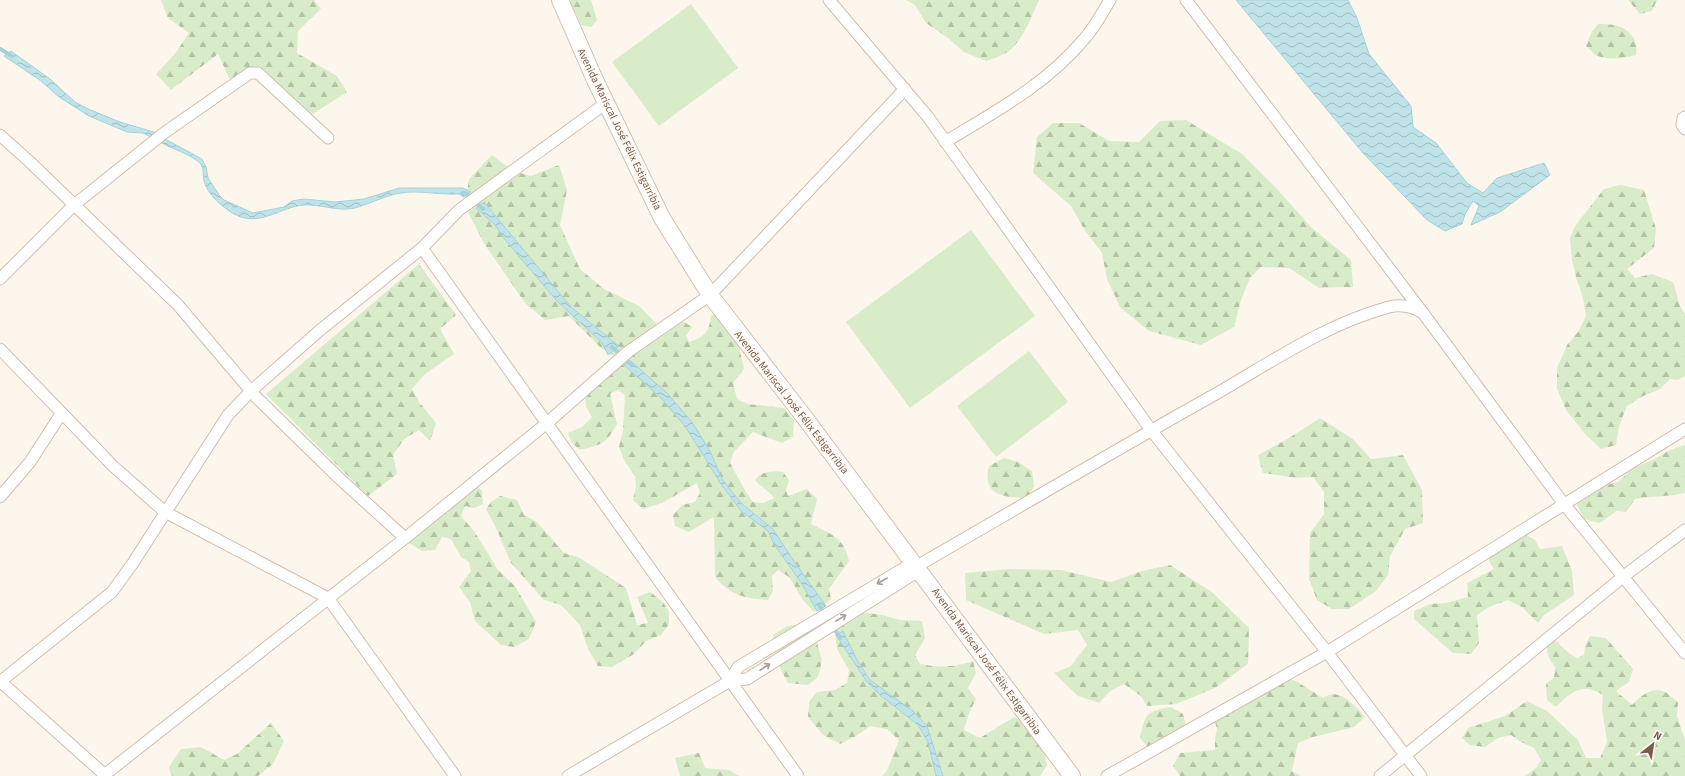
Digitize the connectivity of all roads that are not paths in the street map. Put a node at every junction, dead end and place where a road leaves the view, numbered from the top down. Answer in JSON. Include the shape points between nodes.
{"nodes":[{"id":1,"x":560,"y":0,"type":"edge"},
{"id":2,"x":829,"y":0,"type":"edge"},
{"id":3,"x":1110,"y":0,"type":"edge"},
{"id":4,"x":1186,"y":0,"type":"edge"},
{"id":5,"x":905,"y":89,"type":"junction"},
{"id":6,"x":606,"y":103,"type":"junction"},
{"id":7,"x":1685,"y":117,"type":"edge"},
{"id":8,"x":1685,"y":129,"type":"edge"},
{"id":9,"x":0,"y":134,"type":"edge"},
{"id":10,"x":328,"y":138,"type":"dead end"},
{"id":11,"x":945,"y":142,"type":"junction"},
{"id":12,"x":74,"y":205,"type":"junction"},
{"id":13,"x":422,"y":248,"type":"junction"},
{"id":14,"x":0,"y":279,"type":"edge"},
{"id":15,"x":710,"y":295,"type":"junction"},
{"id":16,"x":1423,"y":313,"type":"junction"},
{"id":17,"x":0,"y":349,"type":"edge"},
{"id":18,"x":251,"y":391,"type":"junction"},
{"id":19,"x":61,"y":414,"type":"junction"},
{"id":20,"x":547,"y":422,"type":"junction"},
{"id":21,"x":1685,"y":429,"type":"edge"},
{"id":22,"x":1151,"y":430,"type":"junction"},
{"id":23,"x":0,"y":497,"type":"edge"},
{"id":24,"x":1564,"y":504,"type":"junction"},
{"id":25,"x":165,"y":512,"type":"junction"},
{"id":26,"x":1685,"y":530,"type":"edge"},
{"id":27,"x":405,"y":538,"type":"junction"},
{"id":28,"x":917,"y":566,"type":"junction"},
{"id":29,"x":1624,"y":576,"type":"junction"},
{"id":30,"x":328,"y":598,"type":"junction"},
{"id":31,"x":852,"y":605,"type":"junction"},
{"id":32,"x":1326,"y":652,"type":"junction"},
{"id":33,"x":1685,"y":653,"type":"edge"},
{"id":34,"x":0,"y":681,"type":"edge"},
{"id":35,"x":730,"y":681,"type":"junction"},
{"id":36,"x":1406,"y":756,"type":"junction"},
{"id":37,"x":105,"y":776,"type":"edge"},
{"id":38,"x":454,"y":776,"type":"edge"},
{"id":39,"x":568,"y":776,"type":"edge"},
{"id":40,"x":798,"y":776,"type":"edge"},
{"id":41,"x":1072,"y":776,"type":"edge"},
{"id":42,"x":1106,"y":776,"type":"edge"},
{"id":43,"x":1380,"y":776,"type":"edge"},
{"id":44,"x":1421,"y":776,"type":"edge"}],
"edges":[{"from":1,"to":6,"type":"main road","name":"Avenida Mariscal José Félix Estigarribia"},
{"from":2,"to":5,"type":"street"},
{"from":3,"to":11,"type":"street","via":[[1085,38],[1046,78]]},
{"from":4,"to":16,"type":"street"},
{"from":5,"to":11,"type":"street"},
{"from":5,"to":15,"type":"street"},
{"from":6,"to":13,"type":"street","via":[[459,210]]},
{"from":6,"to":15,"type":"main road","name":"Avenida Mariscal José Félix Estigarribia","via":[[662,218]]},
{"from":7,"to":8,"type":"street","via":[[1682,125]]},
{"from":9,"to":12,"type":"street"},
{"from":10,"to":12,"type":"street","via":[[254,72],[164,133]]},
{"from":11,"to":22,"type":"street"},
{"from":12,"to":14,"type":"street"},
{"from":12,"to":18,"type":"street","via":[[178,305]]},
{"from":13,"to":18,"type":"street","via":[[319,331]]},
{"from":13,"to":20,"type":"street"},
{"from":15,"to":20,"type":"street","via":[[629,351]]},
{"from":15,"to":28,"type":"main road","name":"Avenida Mariscal José Félix Estigarribia"},
{"from":16,"to":22,"type":"street","via":[[1404,305],[1390,307],[1371,312],[1324,332]]},
{"from":16,"to":24,"type":"street"},
{"from":17,"to":19,"type":"street"},
{"from":18,"to":25,"type":"street","via":[[228,415]]},
{"from":18,"to":27,"type":"street","via":[[340,479]]},
{"from":19,"to":23,"type":"street","via":[[30,462]]},
{"from":19,"to":25,"type":"street","via":[[113,466]]},
{"from":20,"to":27,"type":"street"},
{"from":20,"to":35,"type":"street"},
{"from":21,"to":24,"type":"street"},
{"from":22,"to":28,"type":"street"},
{"from":22,"to":32,"type":"street"},
{"from":24,"to":29,"type":"street"},
{"from":24,"to":32,"type":"street"},
{"from":25,"to":30,"type":"street"},
{"from":25,"to":34,"type":"street","via":[[112,592]]},
{"from":26,"to":29,"type":"street"},
{"from":27,"to":30,"type":"street"},
{"from":28,"to":31,"type":"street","via":[[906,566]]},
{"from":28,"to":41,"type":"main road","name":"Avenida Mariscal José Félix Estigarribia"},
{"from":29,"to":33,"type":"street"},
{"from":29,"to":36,"type":"street"},
{"from":30,"to":37,"type":"street"},
{"from":30,"to":38,"type":"street"},
{"from":35,"to":31,"type":"street","one_way":true,"via":[[747,679],[826,628]]},
{"from":31,"to":35,"type":"street","via":[[819,618],[738,667]]},
{"from":32,"to":36,"type":"street"},
{"from":32,"to":42,"type":"street"},
{"from":34,"to":37,"type":"street"},
{"from":35,"to":39,"type":"street"},
{"from":35,"to":40,"type":"street"},
{"from":36,"to":43,"type":"street"},
{"from":36,"to":44,"type":"street"}]}
